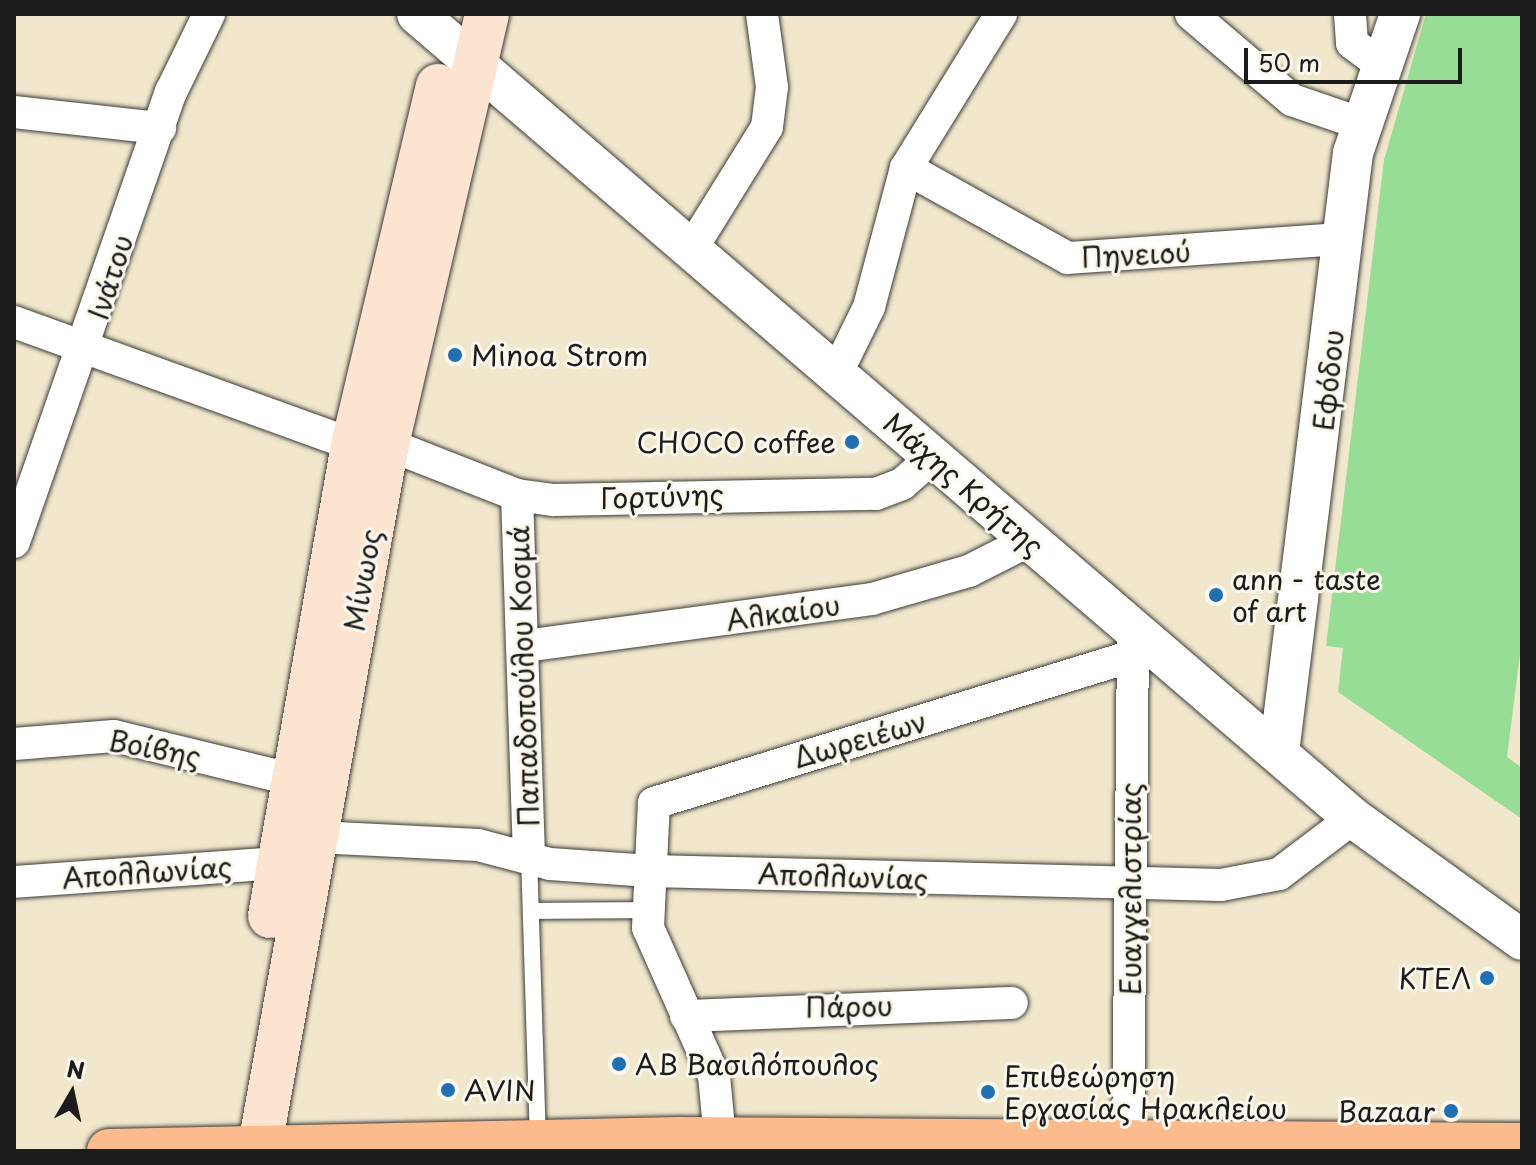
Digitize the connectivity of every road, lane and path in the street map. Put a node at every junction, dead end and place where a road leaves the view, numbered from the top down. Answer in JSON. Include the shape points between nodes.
{"nodes":[{"id":1,"x":209,"y":14,"type":"edge"},
{"id":2,"x":417,"y":14,"type":"edge"},
{"id":3,"x":487,"y":14,"type":"edge"},
{"id":4,"x":762,"y":14,"type":"edge"},
{"id":5,"x":1001,"y":14,"type":"edge"},
{"id":6,"x":1191,"y":14,"type":"edge"},
{"id":7,"x":1350,"y":14,"type":"edge"},
{"id":8,"x":1400,"y":14,"type":"edge"},
{"id":9,"x":460,"y":40,"type":"edge"},
{"id":10,"x":1380,"y":64,"type":"junction"},
{"id":11,"x":14,"y":112,"type":"edge"},
{"id":12,"x":1359,"y":123,"type":"junction"},
{"id":13,"x":160,"y":128,"type":"junction"},
{"id":14,"x":906,"y":168,"type":"junction"},
{"id":15,"x":1342,"y":239,"type":"junction"},
{"id":16,"x":692,"y":248,"type":"junction"},
{"id":17,"x":14,"y":322,"type":"edge"},
{"id":18,"x":85,"y":351,"type":"junction"},
{"id":19,"x":828,"y":369,"type":"junction"},
{"id":20,"x":370,"y":444,"type":"junction"},
{"id":21,"x":934,"y":456,"type":"junction"},
{"id":22,"x":517,"y":495,"type":"junction"},
{"id":23,"x":1030,"y":540,"type":"junction"},
{"id":24,"x":14,"y":542,"type":"edge"},
{"id":25,"x":1132,"y":642,"type":"junction"},
{"id":26,"x":525,"y":646,"type":"junction"},
{"id":27,"x":14,"y":744,"type":"edge"},
{"id":28,"x":1279,"y":753,"type":"junction"},
{"id":29,"x":295,"y":780,"type":"junction"},
{"id":30,"x":1353,"y":818,"type":"junction"},
{"id":31,"x":316,"y":837,"type":"junction"},
{"id":32,"x":529,"y":856,"type":"junction"},
{"id":33,"x":280,"y":863,"type":"junction"},
{"id":34,"x":650,"y":871,"type":"junction"},
{"id":35,"x":14,"y":882,"type":"edge"},
{"id":36,"x":1129,"y":885,"type":"junction"},
{"id":37,"x":649,"y":910,"type":"junction"},
{"id":38,"x":531,"y":911,"type":"junction"},
{"id":39,"x":1522,"y":940,"type":"edge"},
{"id":40,"x":1012,"y":1003,"type":"dead end"},
{"id":41,"x":686,"y":1016,"type":"junction"},
{"id":42,"x":720,"y":1139,"type":"junction"},
{"id":43,"x":538,"y":1140,"type":"junction"},
{"id":44,"x":1522,"y":1145,"type":"edge"},
{"id":45,"x":1128,"y":1146,"type":"edge"},
{"id":46,"x":244,"y":1148,"type":"edge"},
{"id":47,"x":109,"y":1151,"type":"edge"}],
"edges":[{"from":1,"to":13,"type":"street","name":"Ινάτου"},
{"from":2,"to":9,"type":"street","name":"Μάχης Κρήτης"},
{"from":3,"to":9,"type":"main road","name":"Μίνωος"},
{"from":4,"to":16,"type":"street","via":[[772,87],[767,127]]},
{"from":5,"to":14,"type":"street"},
{"from":6,"to":12,"type":"street","via":[[1292,100]]},
{"from":7,"to":10,"type":"street","via":[[1352,43]]},
{"from":8,"to":10,"type":"street","name":"Εφόδου"},
{"from":9,"to":16,"type":"street","name":"Μάχης Κρήτης"},
{"from":9,"to":20,"type":"main road","name":"Μίνωος"},
{"from":10,"to":12,"type":"street","name":"Εφόδου"},
{"from":11,"to":13,"type":"street"},
{"from":12,"to":15,"type":"street","name":"Εφόδου"},
{"from":13,"to":18,"type":"street","name":"Ινάτου"},
{"from":14,"to":15,"type":"street","name":"Πηνειού","via":[[1068,258]]},
{"from":14,"to":19,"type":"street","via":[[869,307],[845,356]]},
{"from":15,"to":28,"type":"street","name":"Εφόδου"},
{"from":16,"to":19,"type":"street","name":"Μάχης Κρήτης"},
{"from":17,"to":18,"type":"street","name":"Γορτύνης"},
{"from":18,"to":20,"type":"street","name":"Γορτύνης"},
{"from":18,"to":24,"type":"street","name":"Ινάτου"},
{"from":19,"to":21,"type":"street","name":"Μάχης Κρήτης"},
{"from":20,"to":22,"type":"street","name":"Γορτύνης"},
{"from":20,"to":29,"type":"main road","name":"Μίνωος"},
{"from":20,"to":31,"type":"main road","name":"Μίνωος"},
{"from":21,"to":22,"type":"street","name":"Γορτύνης","via":[[902,484],[876,494]]},
{"from":21,"to":23,"type":"street","name":"Μάχης Κρήτης"},
{"from":22,"to":26,"type":"street","name":"Παπαδοπούλου Κοσμά"},
{"from":23,"to":25,"type":"street","name":"Μάχης Κρήτης"},
{"from":23,"to":26,"type":"street","name":"Αλκαίου","via":[[958,575],[872,599]]},
{"from":25,"to":28,"type":"street","name":"Μάχης Κρήτης"},
{"from":25,"to":34,"type":"street","name":"Δωρειέων","via":[[661,798],[651,809]]},
{"from":25,"to":36,"type":"street","name":"Ευαγγελιστρίας"},
{"from":26,"to":32,"type":"street","name":"Παπαδοπούλου Κοσμά"},
{"from":27,"to":29,"type":"street","name":"Βοίβης","via":[[114,736]]},
{"from":28,"to":30,"type":"street","name":"Μάχης Κρήτης"},
{"from":29,"to":33,"type":"main road","name":"Μίνωος"},
{"from":30,"to":36,"type":"street","name":"Απολλωνίας","via":[[1297,863],[1260,882]]},
{"from":30,"to":39,"type":"street","name":"Μάχης Κρήτης"},
{"from":31,"to":32,"type":"street","name":"Απολλωνίας","via":[[478,845]]},
{"from":31,"to":46,"type":"main road","name":"Μίνωος"},
{"from":32,"to":34,"type":"street","name":"Απολλωνίας"},
{"from":32,"to":38,"type":"lane"},
{"from":33,"to":35,"type":"street","name":"Απολλωνίας"},
{"from":33,"to":46,"type":"main road","name":"Μίνωος"},
{"from":34,"to":36,"type":"street","name":"Απολλωνίας"},
{"from":34,"to":37,"type":"street","name":"Δωρειέων"},
{"from":36,"to":45,"type":"street","name":"Ευαγγελιστρίας"},
{"from":37,"to":38,"type":"lane"},
{"from":37,"to":41,"type":"street","name":"Δωρειέων","via":[[655,955]]},
{"from":38,"to":43,"type":"lane"},
{"from":40,"to":41,"type":"street","name":"Πάρου"},
{"from":41,"to":42,"type":"street","name":"Δωρειέων","via":[[714,1076]]},
{"from":42,"to":43,"type":"main road"},
{"from":42,"to":45,"type":"main road"},
{"from":43,"to":46,"type":"main road"},
{"from":44,"to":45,"type":"main road"},
{"from":46,"to":47,"type":"main road"}]}
